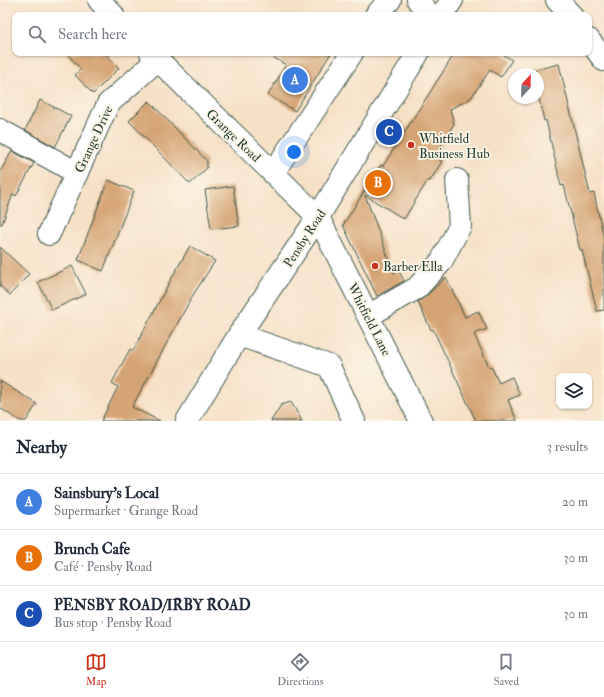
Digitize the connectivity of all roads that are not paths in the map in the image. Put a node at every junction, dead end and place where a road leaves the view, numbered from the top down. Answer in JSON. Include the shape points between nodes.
{"nodes":[{"id":1,"x":99,"y":0,"type":"edge"},
{"id":2,"x":390,"y":0,"type":"edge"},
{"id":3,"x":418,"y":0,"type":"edge"},
{"id":4,"x":452,"y":0,"type":"edge"},
{"id":5,"x":557,"y":0,"type":"edge"},
{"id":6,"x":110,"y":12,"type":"edge"},
{"id":7,"x":379,"y":12,"type":"edge"},
{"id":8,"x":427,"y":12,"type":"edge"},
{"id":9,"x":444,"y":12,"type":"edge"},
{"id":10,"x":568,"y":12,"type":"edge"},
{"id":11,"x":592,"y":44,"type":"edge"},
{"id":12,"x":154,"y":56,"type":"edge"},
{"id":13,"x":350,"y":56,"type":"edge"},
{"id":14,"x":416,"y":56,"type":"edge"},
{"id":15,"x":604,"y":60,"type":"edge"},
{"id":16,"x":0,"y":130,"type":"edge"},
{"id":17,"x":76,"y":173,"type":"junction"},
{"id":18,"x":273,"y":173,"type":"junction"},
{"id":19,"x":457,"y":180,"type":"dead end"},
{"id":20,"x":318,"y":217,"type":"junction"},
{"id":21,"x":49,"y":234,"type":"dead end"},
{"id":22,"x":368,"y":316,"type":"junction"},
{"id":23,"x":240,"y":335,"type":"junction"},
{"id":24,"x":187,"y":421,"type":"edge"},
{"id":25,"x":354,"y":421,"type":"edge"},
{"id":26,"x":421,"y":421,"type":"edge"}],
"edges":[{"from":1,"to":6,"type":"street"},
{"from":2,"to":7,"type":"street"},
{"from":3,"to":8,"type":"street"},
{"from":4,"to":9,"type":"street"},
{"from":5,"to":10,"type":"street"},
{"from":11,"to":15,"type":"street"},
{"from":12,"to":17,"type":"street","name":"Grange Drive","via":[[108,104]]},
{"from":12,"to":18,"type":"street","name":"Grange Road"},
{"from":13,"to":18,"type":"street"},
{"from":14,"to":20,"type":"street","name":"Pensby Road"},
{"from":16,"to":17,"type":"street"},
{"from":17,"to":21,"type":"street","name":"Grange Drive"},
{"from":18,"to":20,"type":"street","name":"Grange Road"},
{"from":19,"to":22,"type":"street","via":[[460,226],[441,262],[417,288]]},
{"from":20,"to":22,"type":"street","name":"Whitfield Lane"},
{"from":20,"to":23,"type":"street","name":"Pensby Road"},
{"from":22,"to":26,"type":"street","name":"Whitfield Lane"},
{"from":23,"to":24,"type":"street","name":"Pensby Road"},
{"from":23,"to":25,"type":"street","via":[[329,366]]}]}
